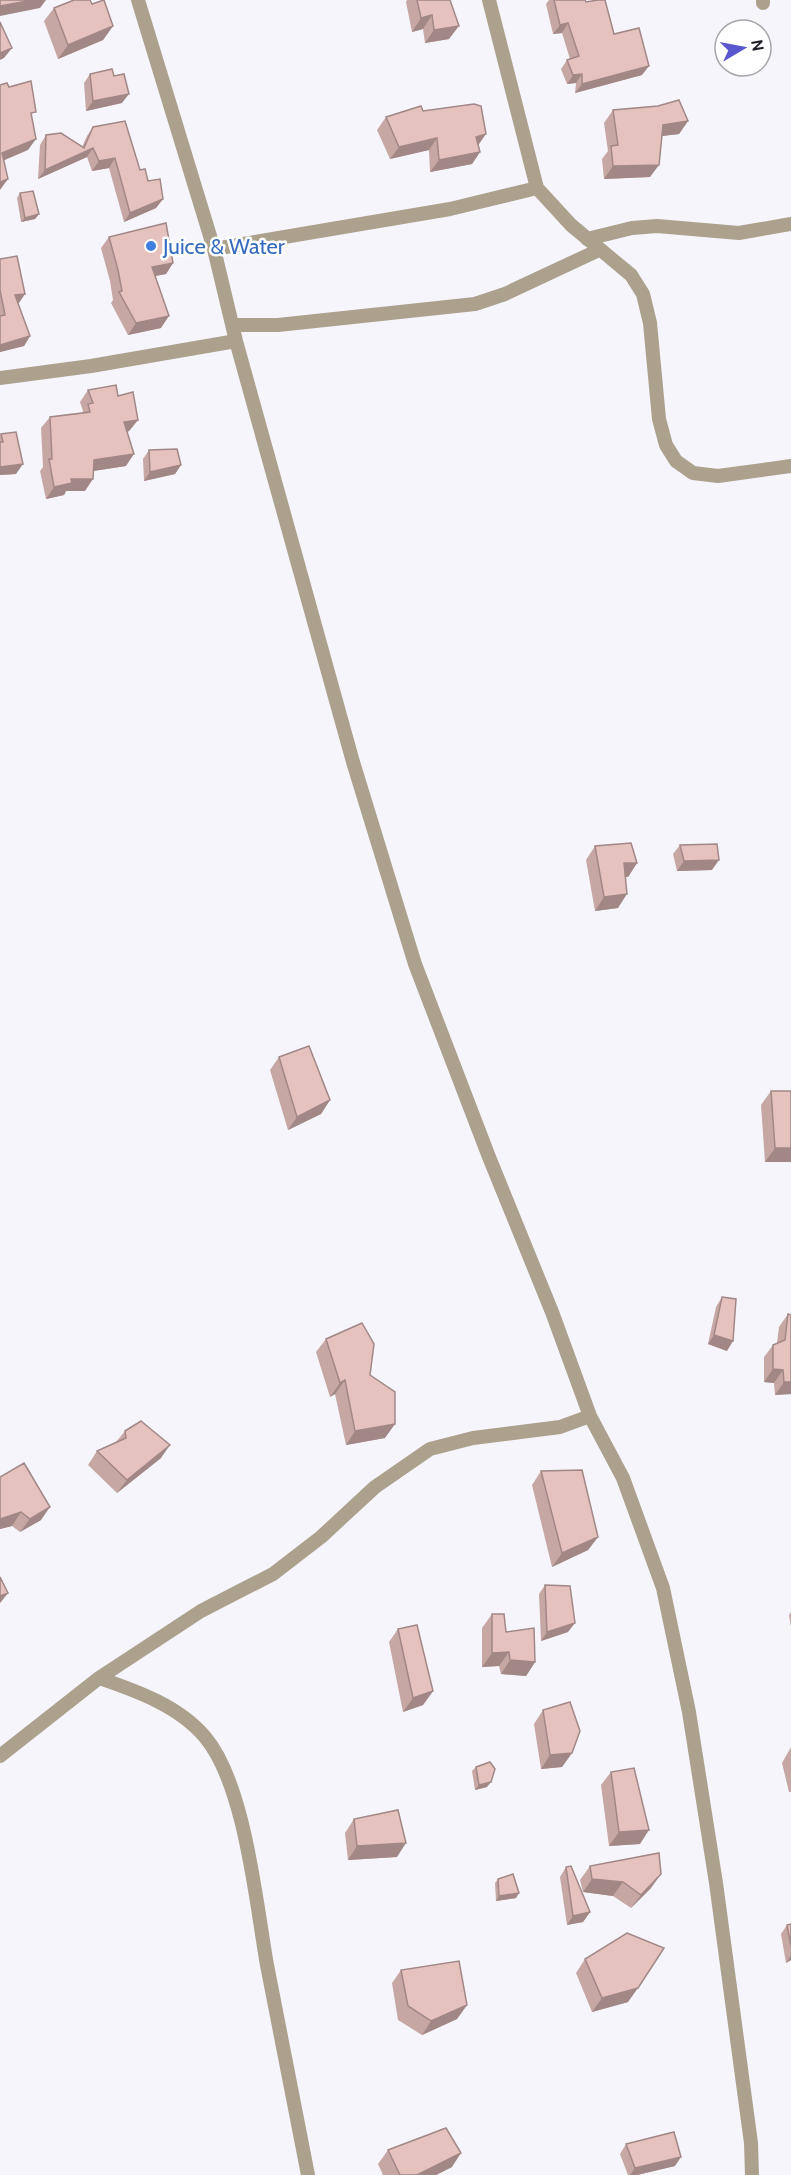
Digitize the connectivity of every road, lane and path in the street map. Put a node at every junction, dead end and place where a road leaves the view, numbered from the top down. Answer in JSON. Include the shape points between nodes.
{"nodes":[{"id":1,"x":138,"y":0,"type":"edge"},
{"id":2,"x":489,"y":0,"type":"edge"},
{"id":3,"x":537,"y":188,"type":"junction"},
{"id":4,"x":791,"y":224,"type":"edge"},
{"id":5,"x":586,"y":239,"type":"junction"},
{"id":6,"x":214,"y":249,"type":"junction"},
{"id":7,"x":599,"y":250,"type":"junction"},
{"id":8,"x":233,"y":325,"type":"junction"},
{"id":9,"x":236,"y":341,"type":"junction"},
{"id":10,"x":0,"y":378,"type":"edge"},
{"id":11,"x":791,"y":466,"type":"edge"},
{"id":12,"x":590,"y":1416,"type":"junction"},
{"id":13,"x":99,"y":1678,"type":"junction"},
{"id":14,"x":0,"y":1756,"type":"edge"},
{"id":15,"x":309,"y":2175,"type":"edge"},
{"id":16,"x":752,"y":2175,"type":"edge"}],
"edges":[{"from":1,"to":6,"type":"street"},
{"from":2,"to":3,"type":"street"},
{"from":3,"to":5,"type":"street"},
{"from":3,"to":6,"type":"street","via":[[450,209]]},
{"from":4,"to":5,"type":"street","via":[[739,233],[657,226]]},
{"from":5,"to":7,"type":"street"},
{"from":6,"to":8,"type":"street"},
{"from":7,"to":8,"type":"street","via":[[505,294],[474,304],[278,325]]},
{"from":7,"to":11,"type":"street","via":[[631,275],[643,294],[650,323],[659,419],[666,445],[676,461],[693,473],[718,476]]},
{"from":8,"to":9,"type":"street"},
{"from":9,"to":10,"type":"street"},
{"from":9,"to":12,"type":"street","via":[[353,762],[415,964]]},
{"from":12,"to":13,"type":"street","via":[[560,1427],[473,1438],[430,1449],[375,1487],[273,1574],[201,1611]]},
{"from":12,"to":16,"type":"street","via":[[623,1478],[663,1588],[689,1712],[717,1883]]},
{"from":13,"to":14,"type":"street"},
{"from":13,"to":15,"type":"street","via":[[169,1707],[205,1737],[225,1770],[242,1827]]}]}
